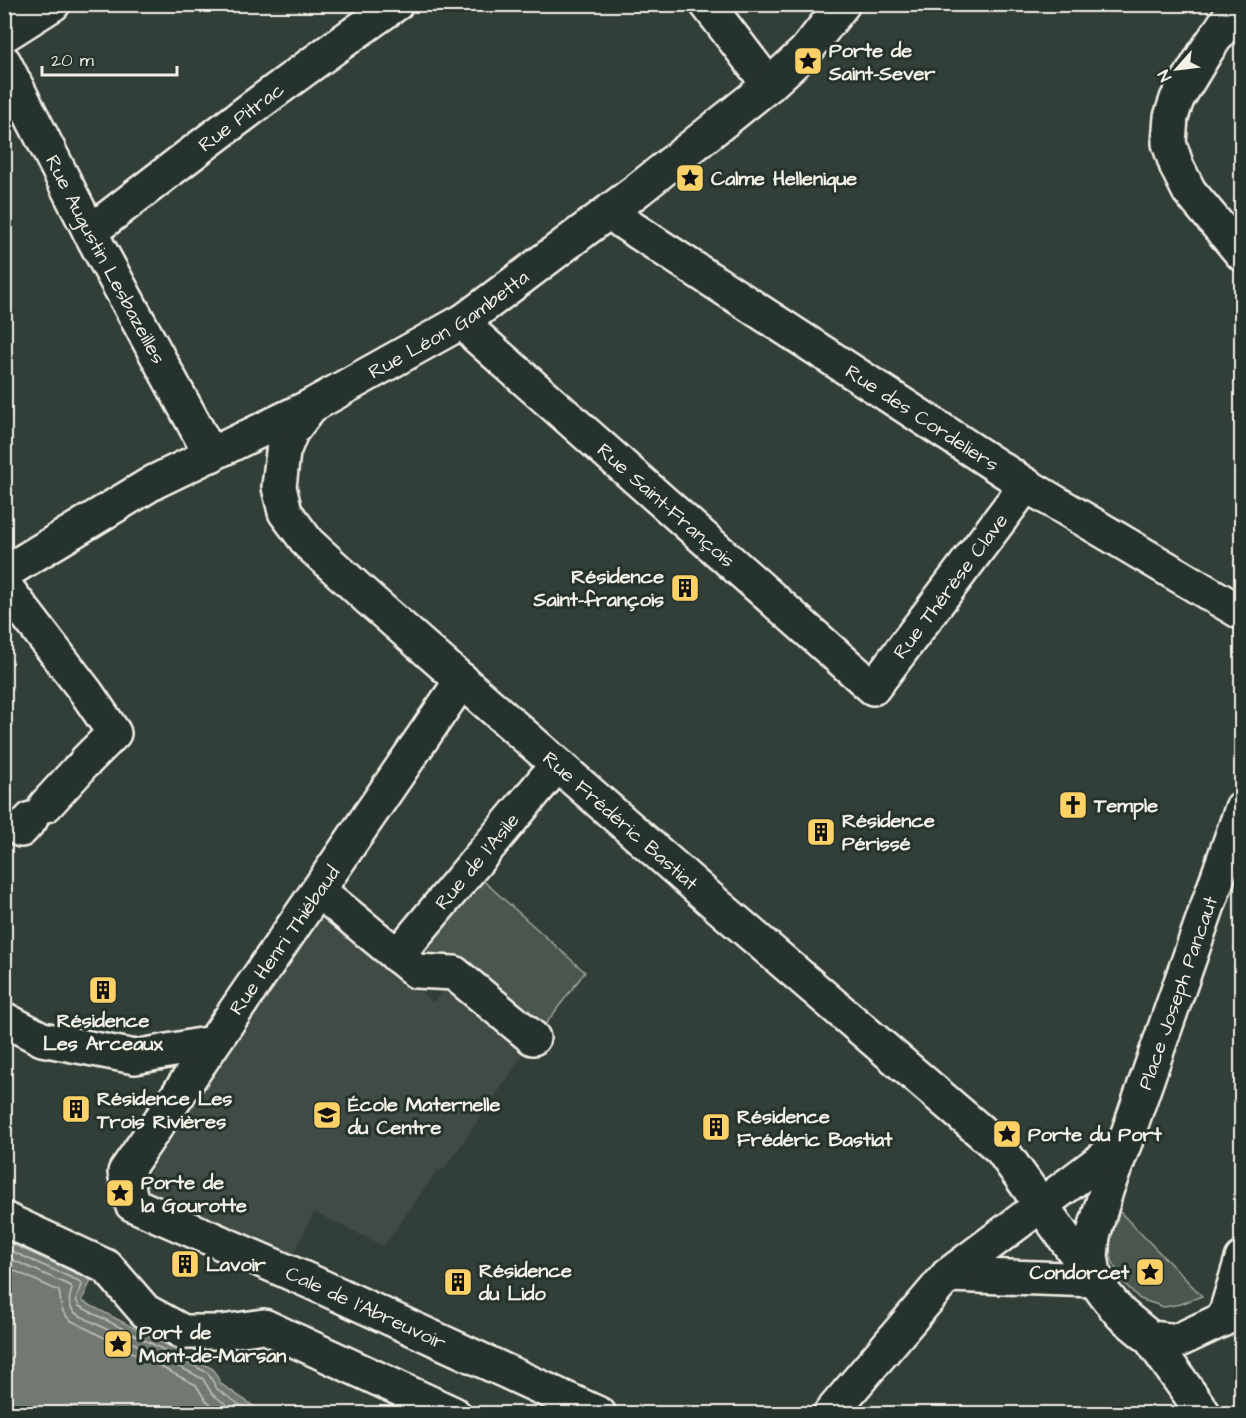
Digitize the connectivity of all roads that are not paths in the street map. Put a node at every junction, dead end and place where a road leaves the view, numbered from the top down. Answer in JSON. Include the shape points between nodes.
{"nodes":[{"id":1,"x":53,"y":4,"type":"edge"},
{"id":2,"x":396,"y":4,"type":"edge"},
{"id":3,"x":707,"y":4,"type":"edge"},
{"id":4,"x":843,"y":4,"type":"edge"},
{"id":5,"x":1238,"y":4,"type":"edge"},
{"id":6,"x":4,"y":35,"type":"edge"},
{"id":7,"x":4,"y":62,"type":"edge"},
{"id":8,"x":769,"y":85,"type":"junction"},
{"id":9,"x":610,"y":212,"type":"junction"},
{"id":10,"x":90,"y":232,"type":"junction"},
{"id":11,"x":1242,"y":254,"type":"edge"},
{"id":12,"x":465,"y":320,"type":"junction"},
{"id":13,"x":311,"y":406,"type":"junction"},
{"id":14,"x":211,"y":455,"type":"junction"},
{"id":15,"x":1026,"y":485,"type":"junction"},
{"id":16,"x":4,"y":573,"type":"edge"},
{"id":17,"x":4,"y":585,"type":"edge"},
{"id":18,"x":1242,"y":613,"type":"edge"},
{"id":19,"x":462,"y":680,"type":"junction"},
{"id":20,"x":873,"y":688,"type":"joint"},
{"id":21,"x":557,"y":765,"type":"junction"},
{"id":22,"x":1242,"y":808,"type":"edge"},
{"id":23,"x":23,"y":828,"type":"edge"},
{"id":24,"x":319,"y":891,"type":"junction"},
{"id":25,"x":397,"y":956,"type":"junction"},
{"id":26,"x":4,"y":1019,"type":"edge"},
{"id":27,"x":533,"y":1038,"type":"dead end"},
{"id":28,"x":212,"y":1043,"type":"junction"},
{"id":29,"x":1125,"y":1142,"type":"junction"},
{"id":30,"x":132,"y":1204,"type":"joint"},
{"id":31,"x":1041,"y":1205,"type":"junction"},
{"id":32,"x":4,"y":1219,"type":"edge"},
{"id":33,"x":1242,"y":1259,"type":"edge"},
{"id":34,"x":948,"y":1275,"type":"junction"},
{"id":35,"x":1095,"y":1280,"type":"junction"},
{"id":36,"x":1150,"y":1338,"type":"junction"},
{"id":37,"x":454,"y":1413,"type":"edge"},
{"id":38,"x":599,"y":1413,"type":"edge"},
{"id":39,"x":830,"y":1413,"type":"edge"},
{"id":40,"x":1204,"y":1413,"type":"edge"}],
"edges":[{"from":1,"to":6,"type":"street"},
{"from":2,"to":10,"type":"street","name":"Rue Pitrac","via":[[317,59]]},
{"from":3,"to":8,"type":"street"},
{"from":4,"to":8,"type":"street","name":"Rue Léon Gambetta","via":[[805,52]]},
{"from":5,"to":11,"type":"street","via":[[1177,99],[1169,143],[1189,191]]},
{"from":7,"to":10,"type":"street","name":"Rue Augustin Lesbazeilles"},
{"from":8,"to":9,"type":"street","name":"Rue Léon Gambetta"},
{"from":9,"to":12,"type":"street","name":"Rue Léon Gambetta"},
{"from":9,"to":15,"type":"street","name":"Rue des Cordeliers"},
{"from":10,"to":14,"type":"street","name":"Rue Augustin Lesbazeilles"},
{"from":12,"to":13,"type":"street","name":"Rue Léon Gambetta"},
{"from":12,"to":20,"type":"street","name":"Rue Saint-François","via":[[476,336]]},
{"from":13,"to":14,"type":"street","name":"Rue Léon Gambetta"},
{"from":13,"to":19,"type":"street","name":"Rue Frédéric Bastiat","via":[[291,432],[283,452],[279,486],[285,512],[308,543]]},
{"from":14,"to":16,"type":"street","name":"Rue Léon Gambetta","via":[[154,482]]},
{"from":15,"to":18,"type":"street","name":"Rue des Cordeliers"},
{"from":15,"to":20,"type":"street","name":"Rue Thérèse Clave"},
{"from":17,"to":23,"type":"street","via":[[114,733]]},
{"from":19,"to":21,"type":"street","name":"Rue Frédéric Bastiat"},
{"from":19,"to":24,"type":"street","name":"Rue Henri Thiébaud"},
{"from":21,"to":25,"type":"street","name":"Rue de l'Asile"},
{"from":21,"to":31,"type":"street","name":"Rue Frédéric Bastiat","via":[[1001,1149]]},
{"from":22,"to":29,"type":"street","name":"Place Joseph Pancaut"},
{"from":24,"to":25,"type":"street"},
{"from":24,"to":28,"type":"street","name":"Rue Henri Thiébaud"},
{"from":25,"to":27,"type":"street","via":[[416,971],[454,973]]},
{"from":26,"to":28,"type":"street","via":[[42,1039],[135,1057]]},
{"from":28,"to":30,"type":"street","name":"Rue Henri Thiébaud","via":[[125,1172]]},
{"from":29,"to":31,"type":"street"},
{"from":29,"to":35,"type":"street","name":"Place Joseph Pancaut","via":[[1093,1236]]},
{"from":30,"to":38,"type":"street","name":"Cale de l'Abreuvoir"},
{"from":31,"to":34,"type":"street"},
{"from":31,"to":35,"type":"street"},
{"from":32,"to":37,"type":"street","via":[[107,1267],[145,1311],[183,1332],[264,1326]]},
{"from":33,"to":36,"type":"street","via":[[1224,1319],[1177,1341]]},
{"from":34,"to":35,"type":"street"},
{"from":34,"to":39,"type":"street"},
{"from":35,"to":36,"type":"street","via":[[1121,1314]]},
{"from":36,"to":40,"type":"street"}]}
